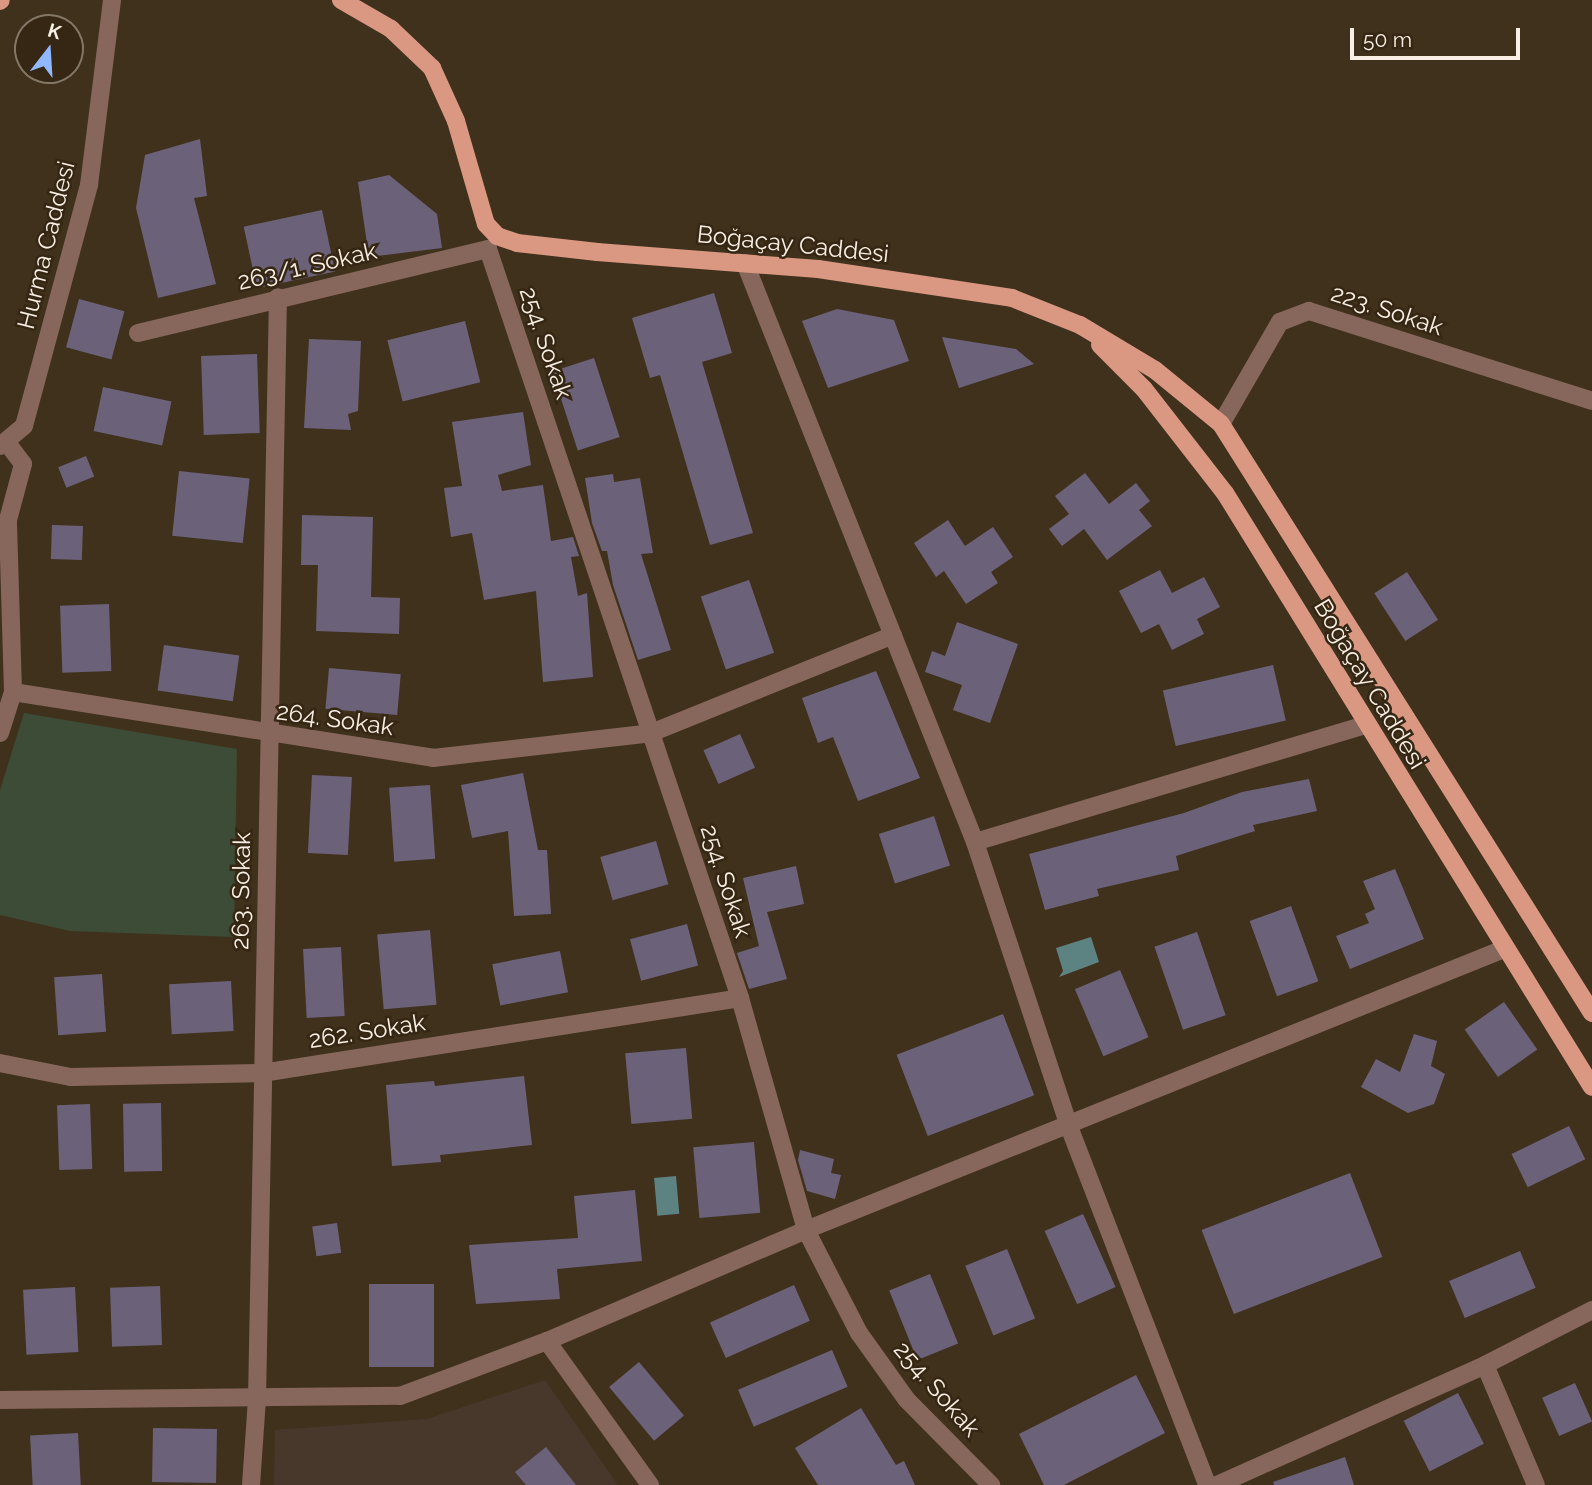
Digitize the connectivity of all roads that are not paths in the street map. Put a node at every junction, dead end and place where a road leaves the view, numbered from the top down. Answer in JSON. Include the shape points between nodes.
{"nodes":[{"id":1,"x":112,"y":0,"type":"edge"},
{"id":2,"x":341,"y":0,"type":"edge"},
{"id":3,"x":492,"y":243,"type":"junction"},
{"id":4,"x":745,"y":263,"type":"junction"},
{"id":5,"x":278,"y":297,"type":"junction"},
{"id":6,"x":1080,"y":325,"type":"junction"},
{"id":7,"x":138,"y":333,"type":"dead end"},
{"id":8,"x":1592,"y":401,"type":"edge"},
{"id":9,"x":1221,"y":424,"type":"junction"},
{"id":10,"x":4,"y":444,"type":"edge"},
{"id":11,"x":893,"y":635,"type":"junction"},
{"id":12,"x":13,"y":692,"type":"junction"},
{"id":13,"x":1366,"y":725,"type":"junction"},
{"id":14,"x":0,"y":733,"type":"edge"},
{"id":15,"x":651,"y":733,"type":"junction"},
{"id":16,"x":268,"y":735,"type":"junction"},
{"id":17,"x":975,"y":842,"type":"junction"},
{"id":18,"x":1504,"y":949,"type":"junction"},
{"id":19,"x":740,"y":998,"type":"junction"},
{"id":20,"x":1592,"y":1013,"type":"edge"},
{"id":21,"x":0,"y":1063,"type":"edge"},
{"id":22,"x":262,"y":1073,"type":"junction"},
{"id":23,"x":1592,"y":1087,"type":"edge"},
{"id":24,"x":1068,"y":1124,"type":"junction"},
{"id":25,"x":806,"y":1230,"type":"junction"},
{"id":26,"x":1592,"y":1310,"type":"edge"},
{"id":27,"x":547,"y":1341,"type":"junction"},
{"id":28,"x":1485,"y":1365,"type":"junction"},
{"id":29,"x":0,"y":1400,"type":"edge"},
{"id":30,"x":257,"y":1401,"type":"junction"},
{"id":31,"x":251,"y":1485,"type":"edge"},
{"id":32,"x":650,"y":1485,"type":"edge"},
{"id":33,"x":991,"y":1485,"type":"edge"},
{"id":34,"x":1207,"y":1485,"type":"edge"},
{"id":35,"x":1217,"y":1485,"type":"edge"},
{"id":36,"x":1536,"y":1485,"type":"edge"}],
"edges":[{"from":1,"to":10,"type":"street","name":"Hurma Caddesi","via":[[89,185],[24,426]]},
{"from":2,"to":3,"type":"main road","via":[[391,29],[432,68],[456,121]]},
{"from":3,"to":4,"type":"main road","name":"Boğaçay Caddesi"},
{"from":3,"to":5,"type":"street","name":"263/1. Sokak"},
{"from":3,"to":15,"type":"street","name":"254. Sokak"},
{"from":4,"to":6,"type":"main road","name":"Boğaçay Caddesi","via":[[955,286],[1012,298]]},
{"from":4,"to":11,"type":"street"},
{"from":5,"to":7,"type":"street","name":"263/1. Sokak"},
{"from":5,"to":16,"type":"street","name":"263. Sokak"},
{"from":6,"to":9,"type":"main road","name":"Boğaçay Caddesi","via":[[1154,370]]},
{"from":6,"to":13,"type":"main road","name":"Boğaçay Caddesi","via":[[1144,389],[1224,493]]},
{"from":8,"to":9,"type":"street","name":"223. Sokak","via":[[1309,311],[1280,322]]},
{"from":9,"to":20,"type":"main road","name":"Boğaçay Caddesi"},
{"from":10,"to":12,"type":"street","via":[[23,464],[8,520]]},
{"from":11,"to":15,"type":"street","name":"264. Sokak"},
{"from":11,"to":17,"type":"street"},
{"from":12,"to":14,"type":"street"},
{"from":12,"to":16,"type":"street","name":"264. Sokak"},
{"from":13,"to":17,"type":"street"},
{"from":13,"to":18,"type":"main road","name":"Boğaçay Caddesi"},
{"from":15,"to":16,"type":"street","name":"264. Sokak","via":[[433,758]]},
{"from":15,"to":19,"type":"street","name":"254. Sokak"},
{"from":16,"to":22,"type":"street","name":"263. Sokak"},
{"from":17,"to":24,"type":"street"},
{"from":18,"to":23,"type":"main road","name":"Boğaçay Caddesi"},
{"from":18,"to":24,"type":"street"},
{"from":19,"to":22,"type":"street","name":"262. Sokak"},
{"from":19,"to":25,"type":"street","name":"254. Sokak"},
{"from":21,"to":22,"type":"street","name":"262. Sokak","via":[[71,1077]]},
{"from":22,"to":30,"type":"street","name":"263. Sokak"},
{"from":24,"to":25,"type":"street"},
{"from":24,"to":34,"type":"street"},
{"from":25,"to":27,"type":"street"},
{"from":25,"to":33,"type":"street","name":"254. Sokak","via":[[859,1333],[891,1378]]},
{"from":26,"to":28,"type":"street"},
{"from":27,"to":30,"type":"street","via":[[400,1396]]},
{"from":27,"to":32,"type":"street"},
{"from":28,"to":35,"type":"street"},
{"from":28,"to":36,"type":"street"},
{"from":29,"to":30,"type":"street"},
{"from":30,"to":31,"type":"street","name":"263. Sokak"}]}
